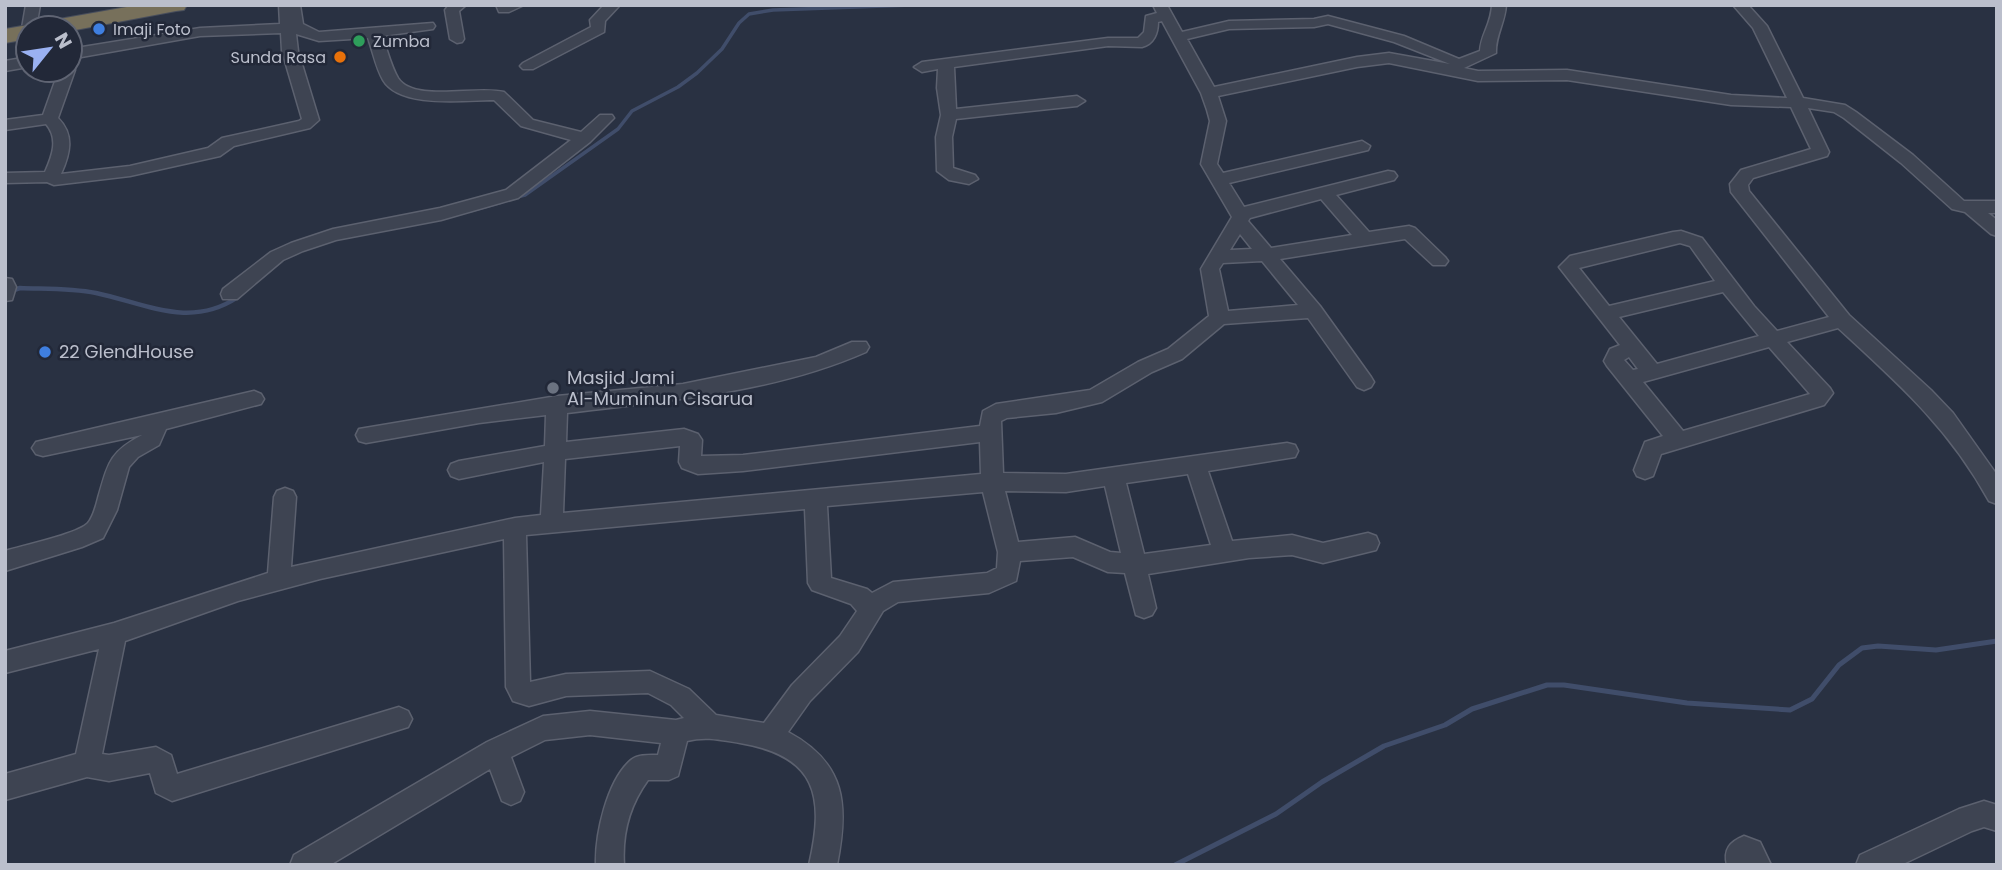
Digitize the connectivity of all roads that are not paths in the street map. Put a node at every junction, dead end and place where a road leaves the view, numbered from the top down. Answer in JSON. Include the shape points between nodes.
{"nodes":[{"id":1,"x":176,"y":5,"type":"edge"},
{"id":2,"x":286,"y":5,"type":"edge"},
{"id":3,"x":293,"y":5,"type":"edge"},
{"id":4,"x":459,"y":5,"type":"edge"},
{"id":5,"x":503,"y":5,"type":"edge"},
{"id":6,"x":517,"y":5,"type":"edge"},
{"id":7,"x":606,"y":5,"type":"edge"},
{"id":8,"x":614,"y":5,"type":"edge"},
{"id":9,"x":1499,"y":5,"type":"edge"},
{"id":10,"x":1741,"y":5,"type":"edge"},
{"id":11,"x":1163,"y":11,"type":"edge"},
{"id":12,"x":110,"y":17,"type":"junction"},
{"id":13,"x":84,"y":22,"type":"edge"},
{"id":14,"x":428,"y":26,"type":"dead end"},
{"id":15,"x":288,"y":28,"type":"junction"},
{"id":16,"x":373,"y":33,"type":"junction"},
{"id":17,"x":1178,"y":37,"type":"junction"},
{"id":18,"x":457,"y":39,"type":"dead end"},
{"id":19,"x":105,"y":47,"type":"junction"},
{"id":20,"x":84,"y":51,"type":"edge"},
{"id":21,"x":528,"y":65,"type":"dead end"},
{"id":22,"x":946,"y":65,"type":"junction"},
{"id":23,"x":922,"y":67,"type":"dead end"},
{"id":24,"x":1456,"y":67,"type":"junction"},
{"id":25,"x":62,"y":84,"type":"edge"},
{"id":26,"x":1209,"y":93,"type":"junction"},
{"id":27,"x":1077,"y":101,"type":"dead end"},
{"id":28,"x":1796,"y":103,"type":"junction"},
{"id":29,"x":949,"y":116,"type":"junction"},
{"id":30,"x":606,"y":118,"type":"dead end"},
{"id":31,"x":50,"y":119,"type":"junction"},
{"id":32,"x":5,"y":125,"type":"edge"},
{"id":33,"x":584,"y":138,"type":"junction"},
{"id":34,"x":1362,"y":146,"type":"dead end"},
{"id":35,"x":1388,"y":176,"type":"dead end"},
{"id":36,"x":51,"y":177,"type":"junction"},
{"id":37,"x":5,"y":178,"type":"edge"},
{"id":38,"x":969,"y":179,"type":"dead end"},
{"id":39,"x":1217,"y":180,"type":"junction"},
{"id":40,"x":1325,"y":193,"type":"junction"},
{"id":41,"x":1997,"y":207,"type":"edge"},
{"id":42,"x":1971,"y":208,"type":"junction"},
{"id":43,"x":1240,"y":218,"type":"junction"},
{"id":44,"x":1997,"y":230,"type":"edge"},
{"id":45,"x":1366,"y":240,"type":"junction"},
{"id":46,"x":1267,"y":255,"type":"junction"},
{"id":47,"x":1218,"y":257,"type":"junction"},
{"id":48,"x":1439,"y":261,"type":"dead end"},
{"id":49,"x":5,"y":284,"type":"edge"},
{"id":50,"x":1726,"y":285,"type":"junction"},
{"id":51,"x":230,"y":294,"type":"dead end"},
{"id":52,"x":5,"y":295,"type":"edge"},
{"id":53,"x":1312,"y":311,"type":"junction"},
{"id":54,"x":1607,"y":313,"type":"junction"},
{"id":55,"x":1219,"y":318,"type":"junction"},
{"id":56,"x":1842,"y":320,"type":"junction"},
{"id":57,"x":1773,"y":339,"type":"junction"},
{"id":58,"x":859,"y":347,"type":"dead end"},
{"id":59,"x":1634,"y":347,"type":"junction"},
{"id":60,"x":1652,"y":372,"type":"junction"},
{"id":61,"x":1628,"y":379,"type":"junction"},
{"id":62,"x":1364,"y":382,"type":"dead end"},
{"id":63,"x":254,"y":399,"type":"dead end"},
{"id":64,"x":557,"y":404,"type":"junction"},
{"id":65,"x":158,"y":423,"type":"junction"},
{"id":66,"x":990,"y":433,"type":"junction"},
{"id":67,"x":366,"y":435,"type":"dead end"},
{"id":68,"x":1678,"y":440,"type":"junction"},
{"id":69,"x":43,"y":448,"type":"dead end"},
{"id":70,"x":1287,"y":451,"type":"dead end"},
{"id":71,"x":555,"y":452,"type":"junction"},
{"id":72,"x":1195,"y":464,"type":"junction"},
{"id":73,"x":459,"y":470,"type":"dead end"},
{"id":74,"x":1646,"y":470,"type":"dead end"},
{"id":75,"x":1113,"y":476,"type":"junction"},
{"id":76,"x":992,"y":482,"type":"junction"},
{"id":77,"x":1997,"y":495,"type":"edge"},
{"id":78,"x":285,"y":497,"type":"dead end"},
{"id":79,"x":816,"y":500,"type":"junction"},
{"id":80,"x":552,"y":522,"type":"junction"},
{"id":81,"x":514,"y":527,"type":"junction"},
{"id":82,"x":1368,"y":543,"type":"dead end"},
{"id":83,"x":1224,"y":550,"type":"junction"},
{"id":84,"x":1009,"y":552,"type":"junction"},
{"id":85,"x":6,"y":564,"type":"edge"},
{"id":86,"x":1134,"y":564,"type":"junction"},
{"id":87,"x":279,"y":580,"type":"junction"},
{"id":88,"x":1144,"y":608,"type":"dead end"},
{"id":89,"x":871,"y":609,"type":"junction"},
{"id":90,"x":114,"y":634,"type":"junction"},
{"id":91,"x":5,"y":662,"type":"edge"},
{"id":92,"x":399,"y":719,"type":"dead end"},
{"id":93,"x":706,"y":724,"type":"junction"},
{"id":94,"x":676,"y":732,"type":"junction"},
{"id":95,"x":770,"y":736,"type":"junction"},
{"id":96,"x":496,"y":751,"type":"junction"},
{"id":97,"x":87,"y":764,"type":"junction"},
{"id":98,"x":5,"y":787,"type":"edge"},
{"id":99,"x":511,"y":792,"type":"dead end"},
{"id":100,"x":1997,"y":818,"type":"edge"},
{"id":101,"x":304,"y":865,"type":"edge"},
{"id":102,"x":610,"y":865,"type":"edge"},
{"id":103,"x":822,"y":865,"type":"edge"},
{"id":104,"x":1741,"y":865,"type":"edge"},
{"id":105,"x":1757,"y":865,"type":"edge"},
{"id":106,"x":1870,"y":865,"type":"edge"}],
"edges":[{"from":1,"to":12,"type":"highway"},
{"from":2,"to":15,"type":"street"},
{"from":3,"to":16,"type":"street","via":[[296,25],[306,34]]},
{"from":4,"to":18,"type":"street","via":[[452,10]]},
{"from":5,"to":6,"type":"street","via":[[504,9]]},
{"from":7,"to":8,"type":"street"},
{"from":8,"to":21,"type":"street","via":[[597,20],[599,29]]},
{"from":9,"to":24,"type":"street","via":[[1488,52]]},
{"from":10,"to":28,"type":"street","via":[[1760,26]]},
{"from":11,"to":17,"type":"street"},
{"from":11,"to":22,"type":"street","via":[[1151,19],[1151,33],[1144,43],[1108,42]]},
{"from":12,"to":13,"type":"highway"},
{"from":12,"to":19,"type":"street"},
{"from":14,"to":16,"type":"street"},
{"from":15,"to":19,"type":"street","via":[[218,29]]},
{"from":15,"to":36,"type":"street","via":[[310,123],[130,171]]},
{"from":16,"to":33,"type":"street","via":[[391,80],[402,91],[418,96],[498,95],[527,123]]},
{"from":17,"to":24,"type":"street","via":[[1229,25],[1328,20],[1399,40]]},
{"from":17,"to":26,"type":"street"},
{"from":19,"to":20,"type":"street"},
{"from":22,"to":23,"type":"street"},
{"from":22,"to":29,"type":"street"},
{"from":24,"to":26,"type":"street","via":[[1381,59]]},
{"from":24,"to":28,"type":"street","via":[[1478,76],[1567,75],[1731,100]]},
{"from":25,"to":31,"type":"street"},
{"from":26,"to":39,"type":"street","via":[[1218,121],[1209,164]]},
{"from":27,"to":29,"type":"street"},
{"from":28,"to":42,"type":"street","via":[[1839,108],[1907,159],[1954,202]]},
{"from":28,"to":56,"type":"street","via":[[1821,152],[1747,174],[1738,184]]},
{"from":29,"to":38,"type":"street","via":[[945,171]]},
{"from":30,"to":33,"type":"street"},
{"from":31,"to":32,"type":"street"},
{"from":31,"to":36,"type":"street","via":[[63,140]]},
{"from":33,"to":51,"type":"street","via":[[512,194],[441,214],[333,234],[277,256]]},
{"from":34,"to":39,"type":"street"},
{"from":35,"to":40,"type":"street"},
{"from":36,"to":37,"type":"street"},
{"from":39,"to":43,"type":"street"},
{"from":40,"to":43,"type":"street"},
{"from":40,"to":45,"type":"street"},
{"from":41,"to":42,"type":"street"},
{"from":42,"to":44,"type":"street"},
{"from":43,"to":46,"type":"street"},
{"from":43,"to":47,"type":"street"},
{"from":45,"to":46,"type":"street"},
{"from":45,"to":48,"type":"street","via":[[1409,232]]},
{"from":46,"to":47,"type":"street"},
{"from":46,"to":53,"type":"street"},
{"from":47,"to":55,"type":"street","via":[[1210,269]]},
{"from":49,"to":52,"type":"street"},
{"from":50,"to":54,"type":"street"},
{"from":50,"to":54,"type":"street","via":[[1700,246],[1681,237],[1569,264],[1568,270]]},
{"from":50,"to":57,"type":"street"},
{"from":53,"to":55,"type":"street"},
{"from":53,"to":62,"type":"street"},
{"from":54,"to":59,"type":"street"},
{"from":55,"to":66,"type":"street","via":[[1175,354],[1095,397],[998,412],[990,417]]},
{"from":56,"to":57,"type":"street"},
{"from":56,"to":77,"type":"street","via":[[1946,419]]},
{"from":57,"to":60,"type":"street"},
{"from":57,"to":68,"type":"street","via":[[1822,390],[1817,400]]},
{"from":58,"to":64,"type":"street","via":[[820,364],[717,386]]},
{"from":59,"to":60,"type":"street"},
{"from":59,"to":61,"type":"street","via":[[1613,358]]},
{"from":60,"to":61,"type":"street"},
{"from":61,"to":68,"type":"street"},
{"from":63,"to":65,"type":"street"},
{"from":64,"to":67,"type":"street"},
{"from":64,"to":71,"type":"street"},
{"from":65,"to":69,"type":"street"},
{"from":65,"to":85,"type":"street","via":[[152,439],[119,463],[95,531]]},
{"from":66,"to":71,"type":"street","via":[[718,465],[690,462],[691,440],[684,436]]},
{"from":66,"to":76,"type":"street"},
{"from":68,"to":74,"type":"street","via":[[1652,449]]},
{"from":70,"to":72,"type":"street"},
{"from":71,"to":73,"type":"street"},
{"from":71,"to":80,"type":"street"},
{"from":72,"to":75,"type":"street"},
{"from":72,"to":83,"type":"street"},
{"from":75,"to":76,"type":"street","via":[[1066,483]]},
{"from":75,"to":86,"type":"street"},
{"from":76,"to":79,"type":"street"},
{"from":76,"to":84,"type":"street"},
{"from":78,"to":87,"type":"street"},
{"from":79,"to":80,"type":"street"},
{"from":79,"to":89,"type":"street","via":[[820,583],[859,596]]},
{"from":80,"to":81,"type":"street"},
{"from":81,"to":87,"type":"street"},
{"from":81,"to":93,"type":"street","via":[[519,691],[529,694],[566,685],[650,682],[680,697]]},
{"from":82,"to":83,"type":"street","via":[[1322,553],[1292,545]]},
{"from":83,"to":86,"type":"street","via":[[1172,562]]},
{"from":84,"to":86,"type":"street","via":[[1075,547],[1108,562]]},
{"from":84,"to":89,"type":"street","via":[[1009,570],[998,580],[893,592]]},
{"from":86,"to":88,"type":"street"},
{"from":87,"to":90,"type":"street"},
{"from":89,"to":95,"type":"street","via":[[849,644],[801,693]]},
{"from":90,"to":91,"type":"street"},
{"from":90,"to":97,"type":"street"},
{"from":92,"to":97,"type":"street","via":[[172,788],[165,784],[162,764],[156,759],[109,768]]},
{"from":93,"to":94,"type":"street"},
{"from":93,"to":95,"type":"street"},
{"from":94,"to":96,"type":"street","via":[[590,723],[543,728]]},
{"from":94,"to":102,"type":"street","via":[[669,767],[641,768],[620,806],[610,838]]},
{"from":95,"to":103,"type":"street","via":[[809,758],[824,784],[831,817]]},
{"from":96,"to":99,"type":"street"},
{"from":96,"to":101,"type":"street"},
{"from":97,"to":98,"type":"street"},
{"from":100,"to":106,"type":"street","via":[[1984,814],[1969,818]]},
{"from":104,"to":105,"type":"street","via":[[1738,856],[1744,850]]}]}
